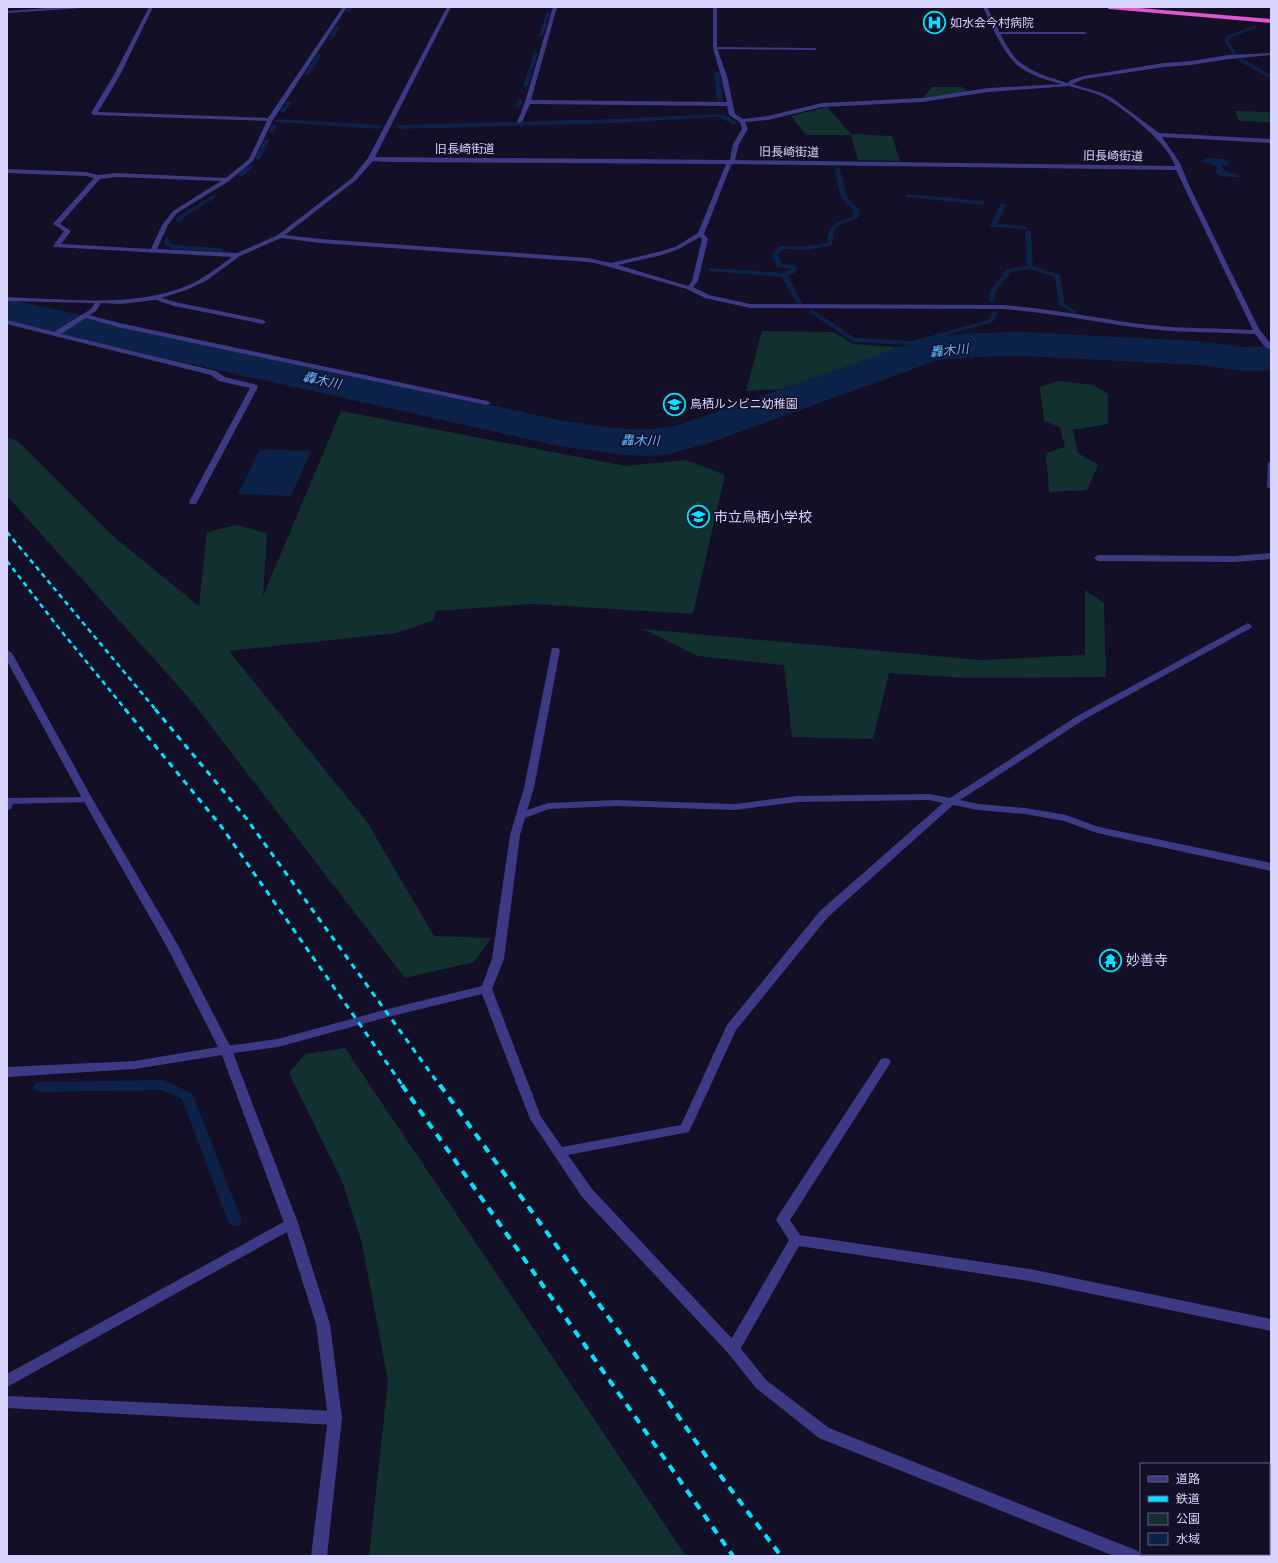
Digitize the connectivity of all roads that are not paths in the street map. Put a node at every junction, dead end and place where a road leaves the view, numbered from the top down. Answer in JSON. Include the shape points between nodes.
{"nodes":[{"id":1,"x":83,"y":7,"type":"edge"},
{"id":2,"x":151,"y":7,"type":"edge"},
{"id":3,"x":345,"y":7,"type":"edge"},
{"id":4,"x":449,"y":7,"type":"edge"},
{"id":5,"x":555,"y":7,"type":"edge"},
{"id":6,"x":716,"y":7,"type":"edge"},
{"id":7,"x":985,"y":7,"type":"edge"},
{"id":8,"x":1109,"y":7,"type":"edge"},
{"id":9,"x":7,"y":12,"type":"edge"},
{"id":10,"x":1271,"y":21,"type":"edge"},
{"id":11,"x":1000,"y":33,"type":"junction"},
{"id":12,"x":1085,"y":34,"type":"dead end"},
{"id":13,"x":715,"y":48,"type":"junction"},
{"id":14,"x":815,"y":49,"type":"dead end"},
{"id":15,"x":1271,"y":54,"type":"edge"},
{"id":16,"x":1068,"y":85,"type":"junction"},
{"id":17,"x":528,"y":102,"type":"junction"},
{"id":18,"x":729,"y":104,"type":"junction"},
{"id":19,"x":270,"y":120,"type":"junction"},
{"id":20,"x":742,"y":121,"type":"junction"},
{"id":21,"x":519,"y":122,"type":"dead end"},
{"id":22,"x":1158,"y":135,"type":"junction"},
{"id":23,"x":1271,"y":141,"type":"edge"},
{"id":24,"x":371,"y":158,"type":"junction"},
{"id":25,"x":730,"y":163,"type":"junction"},
{"id":26,"x":1178,"y":168,"type":"junction"},
{"id":27,"x":7,"y":171,"type":"edge"},
{"id":28,"x":98,"y":177,"type":"junction"},
{"id":29,"x":227,"y":180,"type":"junction"},
{"id":30,"x":701,"y":234,"type":"junction"},
{"id":31,"x":280,"y":236,"type":"junction"},
{"id":32,"x":153,"y":251,"type":"junction"},
{"id":33,"x":238,"y":255,"type":"junction"},
{"id":34,"x":610,"y":265,"type":"junction"},
{"id":35,"x":689,"y":288,"type":"junction"},
{"id":36,"x":7,"y":298,"type":"edge"},
{"id":37,"x":155,"y":298,"type":"junction"},
{"id":38,"x":99,"y":302,"type":"junction"},
{"id":39,"x":85,"y":316,"type":"junction"},
{"id":40,"x":7,"y":322,"type":"edge"},
{"id":41,"x":263,"y":322,"type":"dead end"},
{"id":42,"x":1258,"y":332,"type":"junction"},
{"id":43,"x":56,"y":334,"type":"junction"},
{"id":44,"x":1269,"y":346,"type":"edge"},
{"id":45,"x":487,"y":403,"type":"dead end"},
{"id":46,"x":1271,"y":464,"type":"edge"},
{"id":47,"x":1271,"y":487,"type":"edge"},
{"id":48,"x":192,"y":502,"type":"dead end"},
{"id":49,"x":1271,"y":556,"type":"edge"},
{"id":50,"x":1098,"y":558,"type":"dead end"},
{"id":51,"x":1248,"y":626,"type":"dead end"},
{"id":52,"x":555,"y":650,"type":"dead end"},
{"id":53,"x":7,"y":653,"type":"edge"},
{"id":54,"x":88,"y":800,"type":"junction"},
{"id":55,"x":952,"y":801,"type":"junction"},
{"id":56,"x":8,"y":803,"type":"edge"},
{"id":57,"x":522,"y":816,"type":"junction"},
{"id":58,"x":1271,"y":867,"type":"edge"},
{"id":59,"x":486,"y":989,"type":"junction"},
{"id":60,"x":226,"y":1050,"type":"junction"},
{"id":61,"x":885,"y":1062,"type":"dead end"},
{"id":62,"x":7,"y":1072,"type":"edge"},
{"id":63,"x":559,"y":1152,"type":"junction"},
{"id":64,"x":291,"y":1223,"type":"junction"},
{"id":65,"x":796,"y":1240,"type":"junction"},
{"id":66,"x":1271,"y":1325,"type":"edge"},
{"id":67,"x":733,"y":1349,"type":"junction"},
{"id":68,"x":7,"y":1381,"type":"edge"},
{"id":69,"x":7,"y":1402,"type":"edge"},
{"id":70,"x":335,"y":1418,"type":"junction"},
{"id":71,"x":319,"y":1556,"type":"edge"},
{"id":72,"x":1133,"y":1556,"type":"edge"}],
"edges":[{"from":1,"to":9,"type":"street"},
{"from":2,"to":19,"type":"street","via":[[117,75],[94,112]]},
{"from":3,"to":19,"type":"street"},
{"from":4,"to":24,"type":"street"},
{"from":5,"to":17,"type":"street"},
{"from":6,"to":13,"type":"street"},
{"from":7,"to":11,"type":"street"},
{"from":8,"to":10,"type":"highway"},
{"from":11,"to":12,"type":"street"},
{"from":11,"to":16,"type":"street","via":[[1010,54],[1019,64],[1040,76]]},
{"from":13,"to":14,"type":"street"},
{"from":13,"to":18,"type":"street"},
{"from":15,"to":16,"type":"street","via":[[1229,56],[1164,65],[1084,78]]},
{"from":16,"to":20,"type":"street","via":[[988,90],[922,100],[822,105],[768,118]]},
{"from":16,"to":22,"type":"street","via":[[1110,99]]},
{"from":17,"to":18,"type":"street"},
{"from":17,"to":21,"type":"street"},
{"from":18,"to":20,"type":"street","via":[[732,115]]},
{"from":19,"to":29,"type":"street","via":[[251,160]]},
{"from":20,"to":25,"type":"street","via":[[745,128]]},
{"from":22,"to":23,"type":"street"},
{"from":22,"to":26,"type":"street"},
{"from":24,"to":25,"type":"street","name":"旧長崎街道"},
{"from":24,"to":31,"type":"street","via":[[354,179]]},
{"from":25,"to":26,"type":"street","name":"旧長崎街道"},
{"from":25,"to":30,"type":"street"},
{"from":26,"to":42,"type":"street"},
{"from":27,"to":28,"type":"street","via":[[86,174]]},
{"from":28,"to":29,"type":"street","via":[[116,175]]},
{"from":28,"to":32,"type":"street","via":[[56,224],[68,231],[56,246]]},
{"from":29,"to":32,"type":"street","via":[[175,212],[165,225]]},
{"from":30,"to":34,"type":"street","via":[[677,248],[660,254]]},
{"from":30,"to":35,"type":"street","via":[[705,240],[695,281]]},
{"from":31,"to":33,"type":"street"},
{"from":31,"to":34,"type":"street","via":[[588,260]]},
{"from":32,"to":33,"type":"street"},
{"from":33,"to":37,"type":"street","via":[[204,280]]},
{"from":34,"to":35,"type":"street"},
{"from":35,"to":42,"type":"street","via":[[707,296],[755,307],[1002,307],[1034,309],[1151,327]]},
{"from":36,"to":38,"type":"street"},
{"from":37,"to":38,"type":"street"},
{"from":37,"to":41,"type":"street"},
{"from":38,"to":39,"type":"street","via":[[94,310]]},
{"from":39,"to":43,"type":"street"},
{"from":39,"to":45,"type":"street","via":[[126,327]]},
{"from":40,"to":43,"type":"street"},
{"from":42,"to":44,"type":"street"},
{"from":43,"to":48,"type":"street","via":[[213,373],[222,379],[254,387]]},
{"from":46,"to":47,"type":"street"},
{"from":49,"to":50,"type":"street","via":[[1235,559]]},
{"from":51,"to":55,"type":"street","via":[[1082,717]]},
{"from":52,"to":57,"type":"street"},
{"from":53,"to":54,"type":"street"},
{"from":54,"to":56,"type":"street"},
{"from":54,"to":60,"type":"street","via":[[173,947]]},
{"from":55,"to":57,"type":"street","via":[[929,797],[798,799],[735,806],[616,803],[548,806]]},
{"from":55,"to":58,"type":"street","via":[[978,807],[1066,818],[1097,830]]},
{"from":55,"to":63,"type":"street","via":[[824,914],[731,1028],[685,1129]]},
{"from":57,"to":59,"type":"street","via":[[515,835],[498,959]]},
{"from":59,"to":60,"type":"street","via":[[278,1044]]},
{"from":59,"to":63,"type":"street","via":[[536,1119]]},
{"from":60,"to":62,"type":"street","via":[[135,1065]]},
{"from":60,"to":64,"type":"street"},
{"from":61,"to":65,"type":"street","via":[[783,1220]]},
{"from":63,"to":67,"type":"street","via":[[587,1194]]},
{"from":64,"to":68,"type":"street"},
{"from":64,"to":70,"type":"street","via":[[323,1324]]},
{"from":65,"to":66,"type":"street","via":[[1030,1275]]},
{"from":65,"to":67,"type":"street"},
{"from":67,"to":72,"type":"street","via":[[762,1384],[824,1433]]},
{"from":69,"to":70,"type":"street"},
{"from":70,"to":71,"type":"street"}]}
